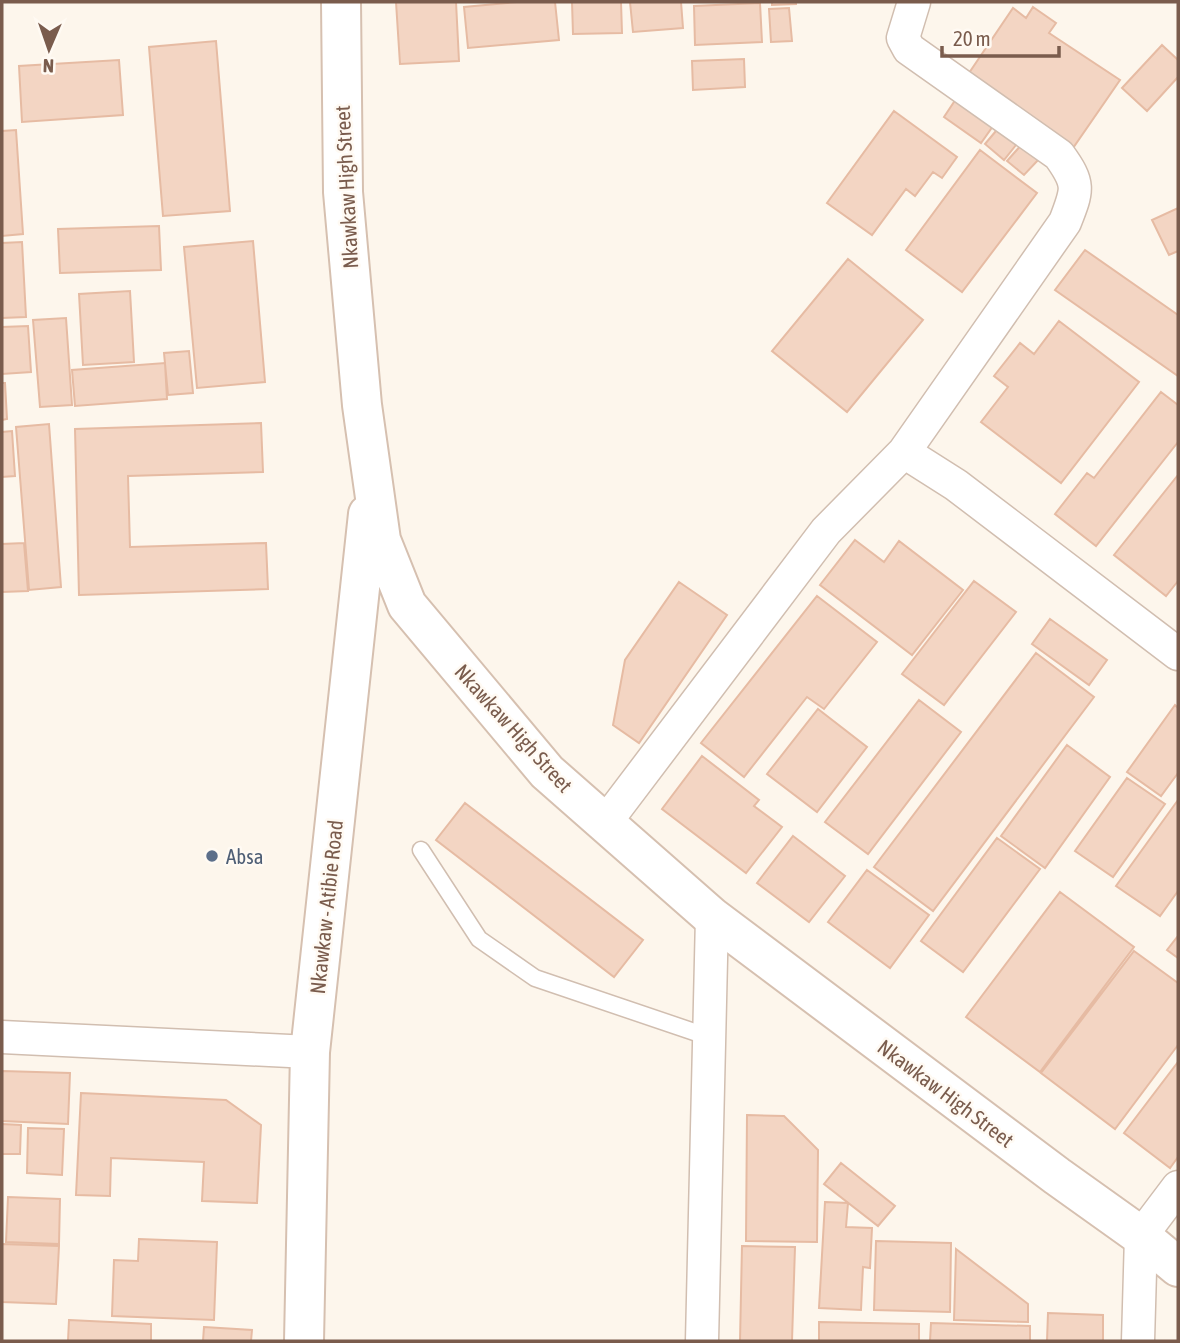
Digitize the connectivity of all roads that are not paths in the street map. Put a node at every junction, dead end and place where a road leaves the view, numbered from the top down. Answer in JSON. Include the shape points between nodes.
{"nodes":[{"id":1,"x":914,"y":2,"type":"edge"},
{"id":2,"x":339,"y":4,"type":"edge"},
{"id":3,"x":904,"y":452,"type":"junction"},
{"id":4,"x":372,"y":474,"type":"junction"},
{"id":5,"x":1178,"y":654,"type":"edge"},
{"id":6,"x":605,"y":823,"type":"junction"},
{"id":7,"x":421,"y":850,"type":"dead end"},
{"id":8,"x":712,"y":917,"type":"junction"},
{"id":9,"x":2,"y":1037,"type":"edge"},
{"id":10,"x":709,"y":1037,"type":"junction"},
{"id":11,"x":310,"y":1052,"type":"junction"},
{"id":12,"x":1178,"y":1187,"type":"edge"},
{"id":13,"x":1141,"y":1236,"type":"junction"},
{"id":14,"x":1178,"y":1268,"type":"edge"},
{"id":15,"x":304,"y":1341,"type":"edge"},
{"id":16,"x":702,"y":1341,"type":"edge"},
{"id":17,"x":1138,"y":1341,"type":"edge"}],
"edges":[{"from":1,"to":3,"type":"street","via":[[903,38],[909,49],[1059,155],[1074,176],[1076,193],[1065,222]]},
{"from":2,"to":4,"type":"main road","name":"Nkawkaw High Street","via":[[343,192]]},
{"from":3,"to":5,"type":"street","via":[[956,485]]},
{"from":3,"to":6,"type":"street","via":[[826,531]]},
{"from":4,"to":6,"type":"main road","name":"Nkawkaw High Street","via":[[381,540],[407,605],[547,772]]},
{"from":4,"to":11,"type":"main road","name":"Nkawkaw - Atibie Road"},
{"from":6,"to":8,"type":"main road","name":"Nkawkaw High Street"},
{"from":7,"to":10,"type":"lane","via":[[479,939],[535,978]]},
{"from":8,"to":10,"type":"street"},
{"from":8,"to":13,"type":"main road","name":"Nkawkaw High Street"},
{"from":9,"to":11,"type":"street"},
{"from":10,"to":16,"type":"street"},
{"from":11,"to":15,"type":"main road","name":"Nkawkaw - Atibie Road"},
{"from":12,"to":13,"type":"street"},
{"from":13,"to":14,"type":"main road","name":"Nkawkaw High Street"},
{"from":13,"to":17,"type":"street"}]}
